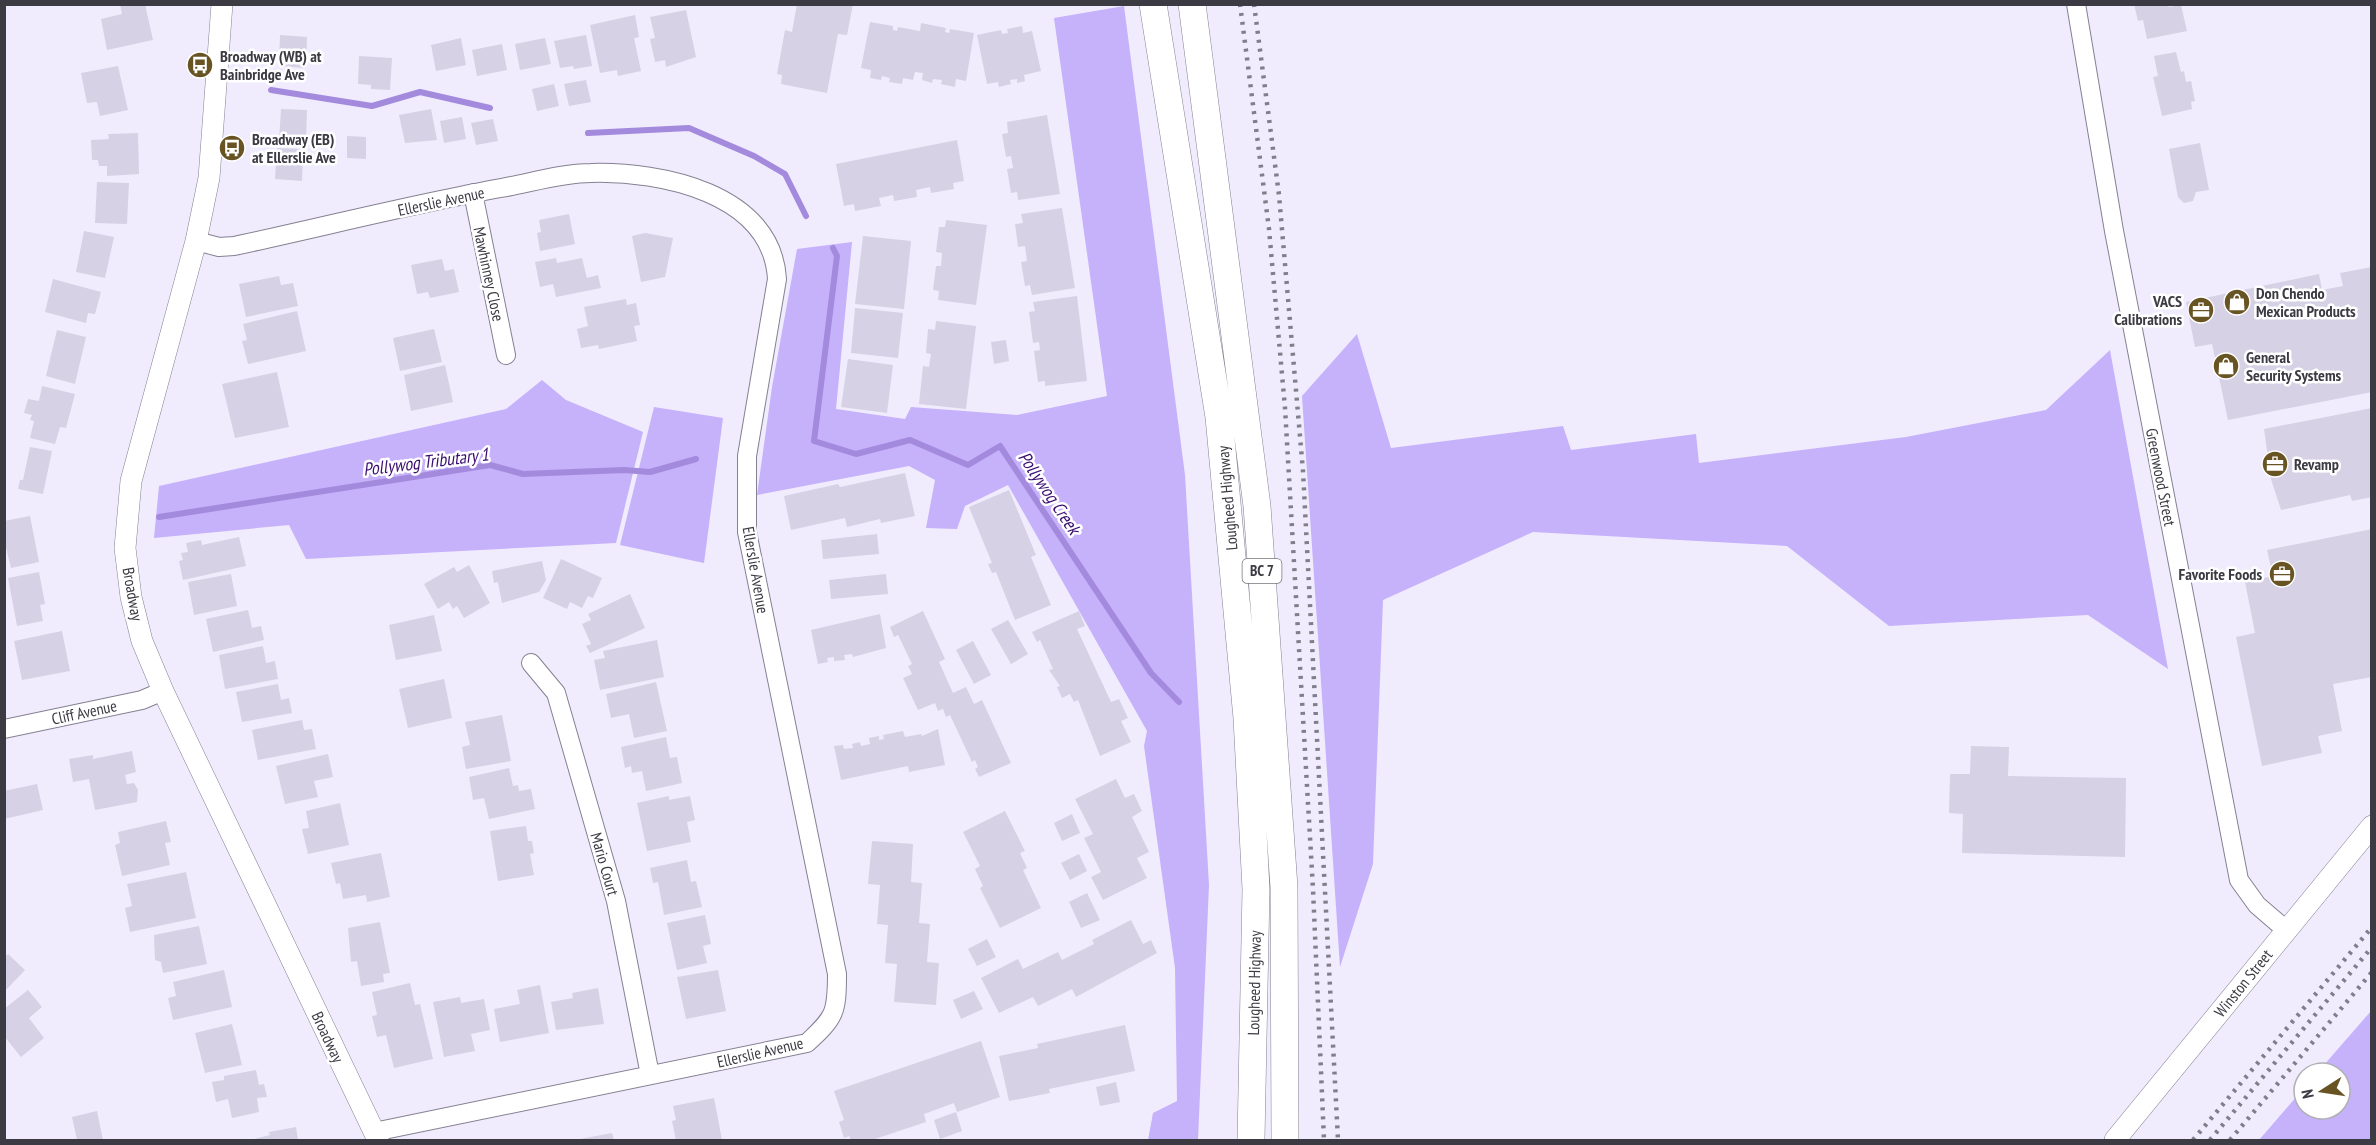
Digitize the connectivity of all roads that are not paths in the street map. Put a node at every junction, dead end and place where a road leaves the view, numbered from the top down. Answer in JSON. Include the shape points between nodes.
{"nodes":[{"id":1,"x":222,"y":4,"type":"edge"},
{"id":2,"x":1153,"y":4,"type":"edge"},
{"id":3,"x":1192,"y":4,"type":"edge"},
{"id":4,"x":2076,"y":4,"type":"edge"},
{"id":5,"x":473,"y":193,"type":"junction"},
{"id":6,"x":196,"y":241,"type":"junction"},
{"id":7,"x":506,"y":355,"type":"dead end"},
{"id":8,"x":531,"y":663,"type":"dead end"},
{"id":9,"x":164,"y":691,"type":"junction"},
{"id":10,"x":4,"y":729,"type":"edge"},
{"id":11,"x":2372,"y":826,"type":"edge"},
{"id":12,"x":2286,"y":930,"type":"junction"},
{"id":13,"x":650,"y":1075,"type":"junction"},
{"id":14,"x":376,"y":1136,"type":"edge"},
{"id":15,"x":1251,"y":1140,"type":"edge"},
{"id":16,"x":1285,"y":1140,"type":"edge"},
{"id":17,"x":2115,"y":1140,"type":"edge"}],
"edges":[{"from":1,"to":6,"type":"street","name":"Broadway","via":[[209,178]]},
{"from":2,"to":15,"type":"main road","name":"Lougheed Highway","number":"BC 7","via":[[1219,417],[1247,718],[1256,889]]},
{"from":3,"to":16,"type":"main road","name":"Lougheed Highway","number":"BC 7","via":[[1257,506],[1284,887]]},
{"from":4,"to":12,"type":"street","name":"Greenwood Street","via":[[2115,239],[2239,880],[2257,905]]},
{"from":5,"to":6,"type":"street","name":"Ellerslie Avenue","via":[[234,246]]},
{"from":5,"to":7,"type":"street","name":"Mawhinney Close"},
{"from":5,"to":13,"type":"street","name":"Ellerslie Avenue","via":[[589,172],[660,177],[714,196],[744,213],[759,226],[776,266],[747,456],[747,532],[837,974],[837,1004],[826,1025],[807,1043]]},
{"from":6,"to":9,"type":"street","name":"Broadway","via":[[131,481],[125,548],[131,597],[142,640]]},
{"from":8,"to":13,"type":"street","name":"Mario Court","via":[[556,693],[616,901]]},
{"from":9,"to":10,"type":"street","name":"Cliff Avenue","via":[[142,700]]},
{"from":9,"to":14,"type":"street","name":"Broadway"},
{"from":11,"to":12,"type":"street","name":"Winston Street"},
{"from":12,"to":17,"type":"street","name":"Winston Street"},
{"from":13,"to":14,"type":"street","name":"Ellerslie Avenue"}]}
